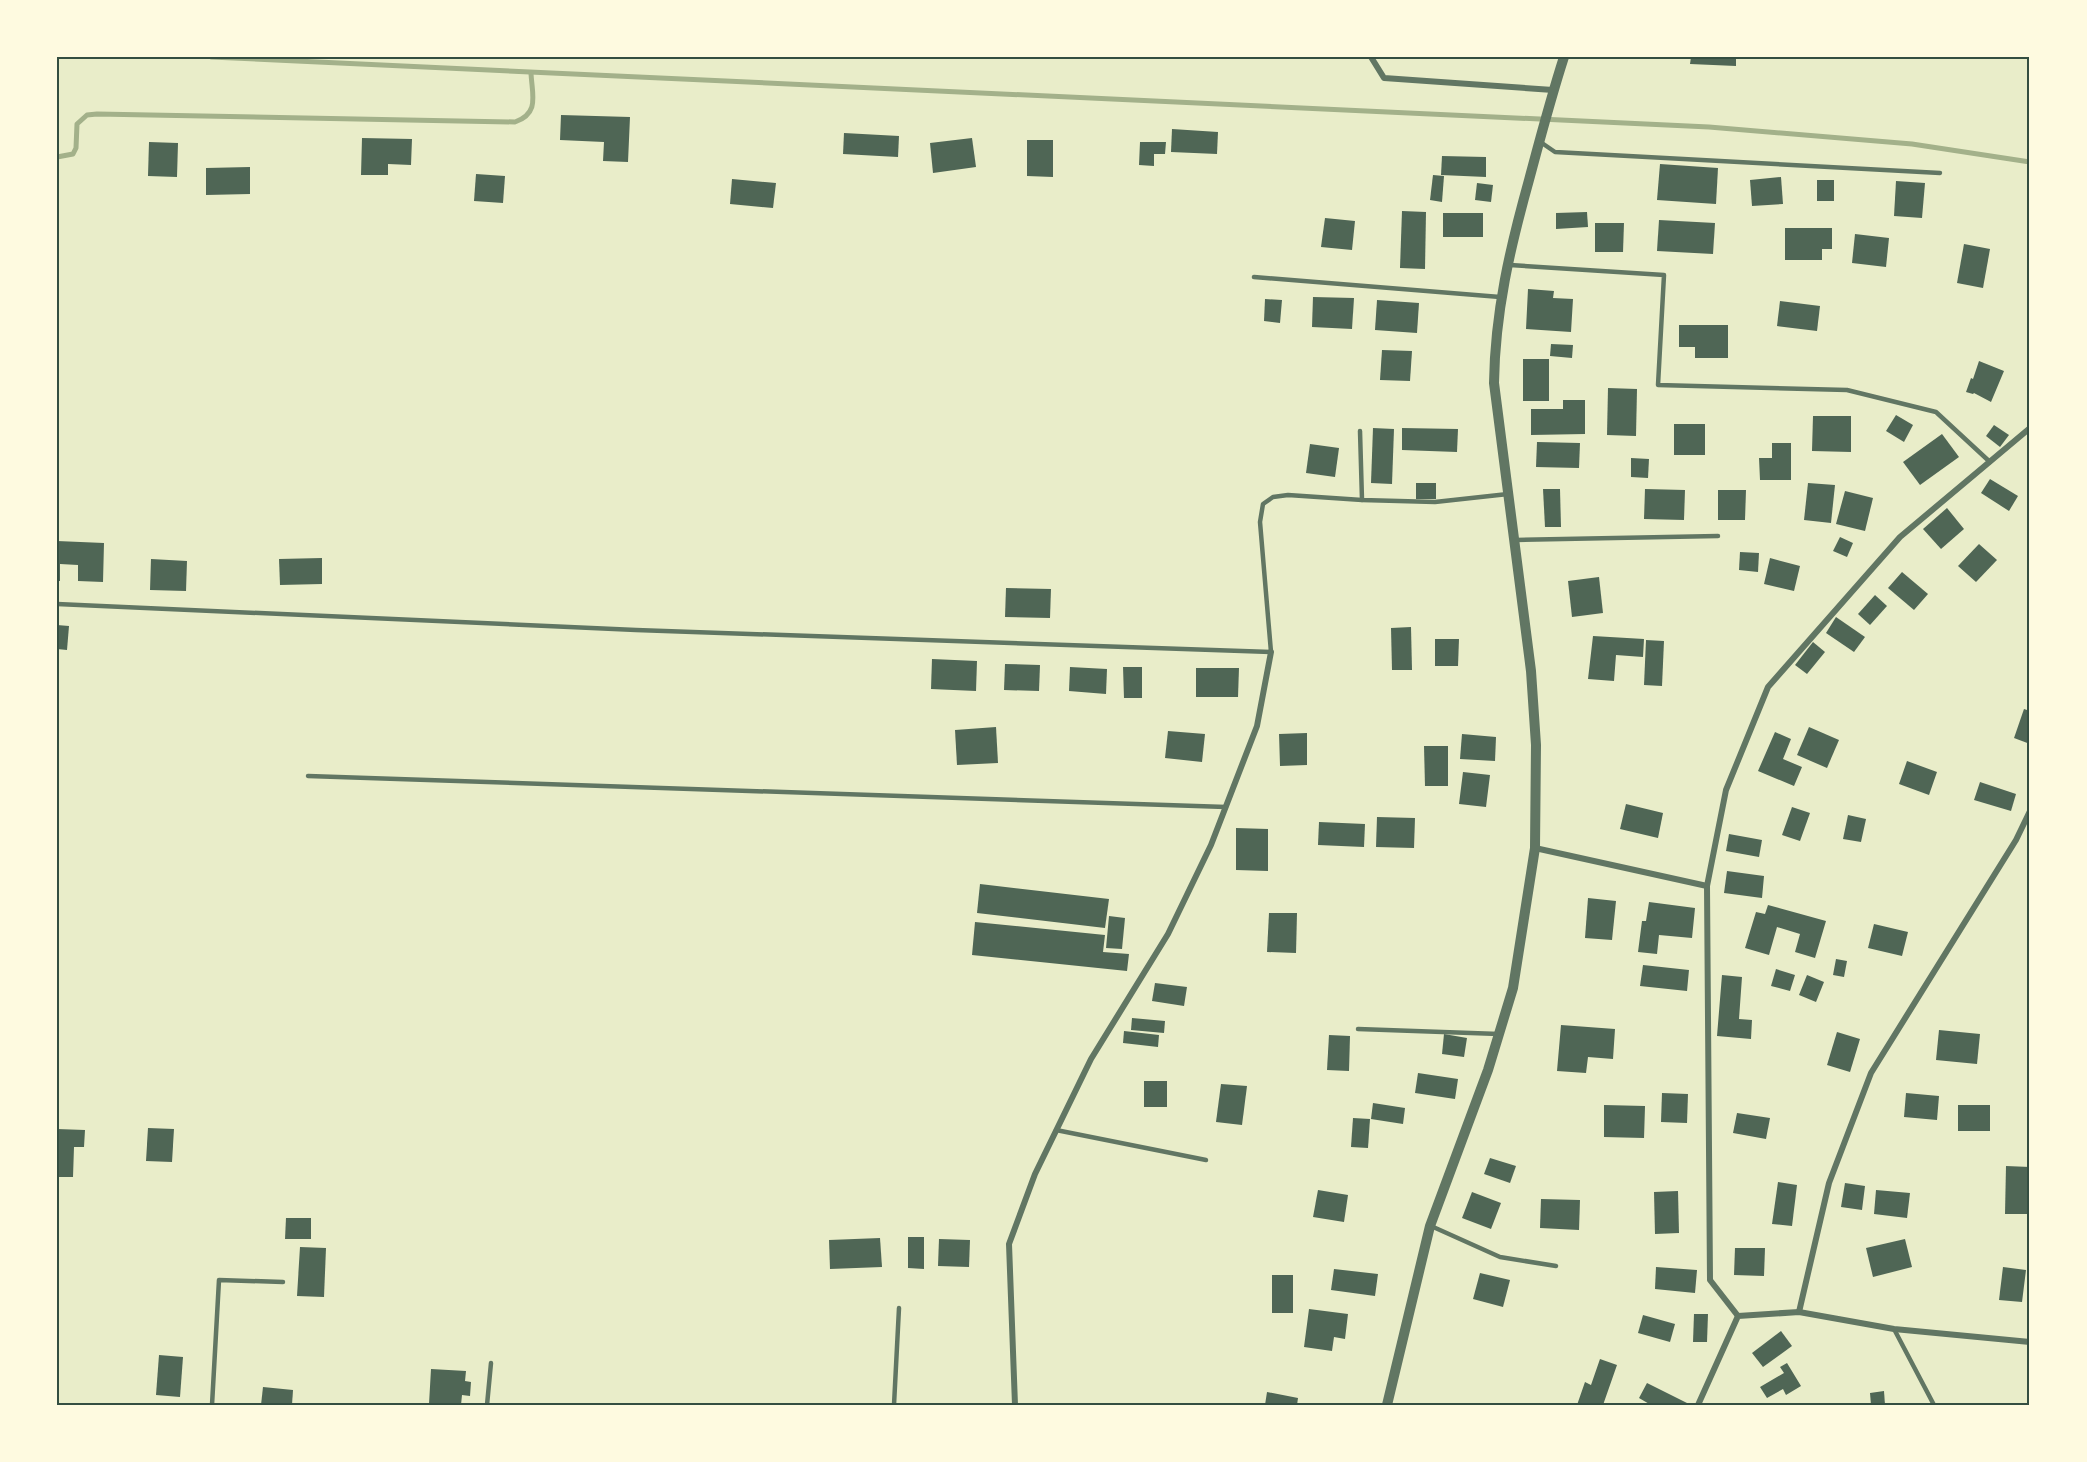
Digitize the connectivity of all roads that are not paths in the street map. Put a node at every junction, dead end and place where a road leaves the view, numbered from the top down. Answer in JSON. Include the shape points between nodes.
{"nodes":[{"id":1,"x":1371,"y":57,"type":"edge"},
{"id":2,"x":1564,"y":57,"type":"edge"},
{"id":3,"x":1553,"y":94,"type":"junction"},
{"id":4,"x":1540,"y":137,"type":"junction"},
{"id":5,"x":1940,"y":173,"type":"dead end"},
{"id":6,"x":1507,"y":265,"type":"junction"},
{"id":7,"x":1254,"y":277,"type":"dead end"},
{"id":8,"x":1500,"y":297,"type":"junction"},
{"id":9,"x":2030,"y":428,"type":"edge"},
{"id":10,"x":1360,"y":431,"type":"dead end"},
{"id":11,"x":1990,"y":462,"type":"junction"},
{"id":12,"x":1508,"y":494,"type":"junction"},
{"id":13,"x":1362,"y":500,"type":"junction"},
{"id":14,"x":1718,"y":536,"type":"dead end"},
{"id":15,"x":1513,"y":540,"type":"junction"},
{"id":16,"x":57,"y":604,"type":"edge"},
{"id":17,"x":1271,"y":652,"type":"junction"},
{"id":18,"x":308,"y":776,"type":"dead end"},
{"id":19,"x":1226,"y":807,"type":"junction"},
{"id":20,"x":2030,"y":811,"type":"edge"},
{"id":21,"x":1535,"y":848,"type":"junction"},
{"id":22,"x":1707,"y":886,"type":"junction"},
{"id":23,"x":1358,"y":1029,"type":"dead end"},
{"id":24,"x":1498,"y":1034,"type":"junction"},
{"id":25,"x":1056,"y":1130,"type":"junction"},
{"id":26,"x":1206,"y":1160,"type":"dead end"},
{"id":27,"x":1430,"y":1226,"type":"junction"},
{"id":28,"x":1556,"y":1266,"type":"dead end"},
{"id":29,"x":283,"y":1282,"type":"dead end"},
{"id":30,"x":899,"y":1308,"type":"dead end"},
{"id":31,"x":1799,"y":1312,"type":"junction"},
{"id":32,"x":1738,"y":1316,"type":"junction"},
{"id":33,"x":1894,"y":1329,"type":"junction"},
{"id":34,"x":2030,"y":1342,"type":"edge"},
{"id":35,"x":491,"y":1363,"type":"dead end"},
{"id":36,"x":212,"y":1405,"type":"edge"},
{"id":37,"x":487,"y":1405,"type":"edge"},
{"id":38,"x":894,"y":1405,"type":"edge"},
{"id":39,"x":1015,"y":1405,"type":"edge"},
{"id":40,"x":1387,"y":1405,"type":"edge"},
{"id":41,"x":1698,"y":1405,"type":"edge"},
{"id":42,"x":1934,"y":1405,"type":"edge"}],
"edges":[{"from":1,"to":3,"type":"street","via":[[1384,78]]},
{"from":2,"to":3,"type":"street"},
{"from":3,"to":4,"type":"street"},
{"from":4,"to":5,"type":"lane","via":[[1555,152]]},
{"from":4,"to":6,"type":"street"},
{"from":6,"to":8,"type":"street"},
{"from":6,"to":11,"type":"lane","via":[[1664,274],[1658,385],[1847,390],[1936,412]]},
{"from":7,"to":8,"type":"lane"},
{"from":8,"to":12,"type":"street","via":[[1494,383]]},
{"from":9,"to":11,"type":"street"},
{"from":10,"to":13,"type":"lane"},
{"from":11,"to":22,"type":"street","via":[[1900,537],[1768,687],[1726,790]]},
{"from":12,"to":13,"type":"lane","via":[[1435,502]]},
{"from":12,"to":15,"type":"street"},
{"from":13,"to":17,"type":"lane","via":[[1288,495],[1273,497],[1263,504],[1260,536]]},
{"from":14,"to":15,"type":"lane"},
{"from":15,"to":21,"type":"street","via":[[1536,735]]},
{"from":16,"to":17,"type":"lane","via":[[531,626]]},
{"from":17,"to":19,"type":"street","via":[[1257,726]]},
{"from":18,"to":19,"type":"lane"},
{"from":19,"to":25,"type":"street","via":[[1168,934],[1091,1059]]},
{"from":20,"to":31,"type":"street","via":[[2016,840],[1871,1073],[1828,1183]]},
{"from":21,"to":22,"type":"street"},
{"from":21,"to":24,"type":"street","via":[[1513,988]]},
{"from":22,"to":32,"type":"street","via":[[1710,1280]]},
{"from":23,"to":24,"type":"lane"},
{"from":24,"to":27,"type":"street"},
{"from":25,"to":26,"type":"lane"},
{"from":25,"to":39,"type":"street","via":[[1009,1244]]},
{"from":27,"to":28,"type":"lane","via":[[1500,1257]]},
{"from":27,"to":40,"type":"street"},
{"from":29,"to":36,"type":"lane","via":[[219,1280]]},
{"from":30,"to":38,"type":"lane"},
{"from":31,"to":32,"type":"street"},
{"from":31,"to":33,"type":"street"},
{"from":32,"to":41,"type":"street"},
{"from":33,"to":34,"type":"street"},
{"from":33,"to":42,"type":"lane"},
{"from":35,"to":37,"type":"lane"}]}
